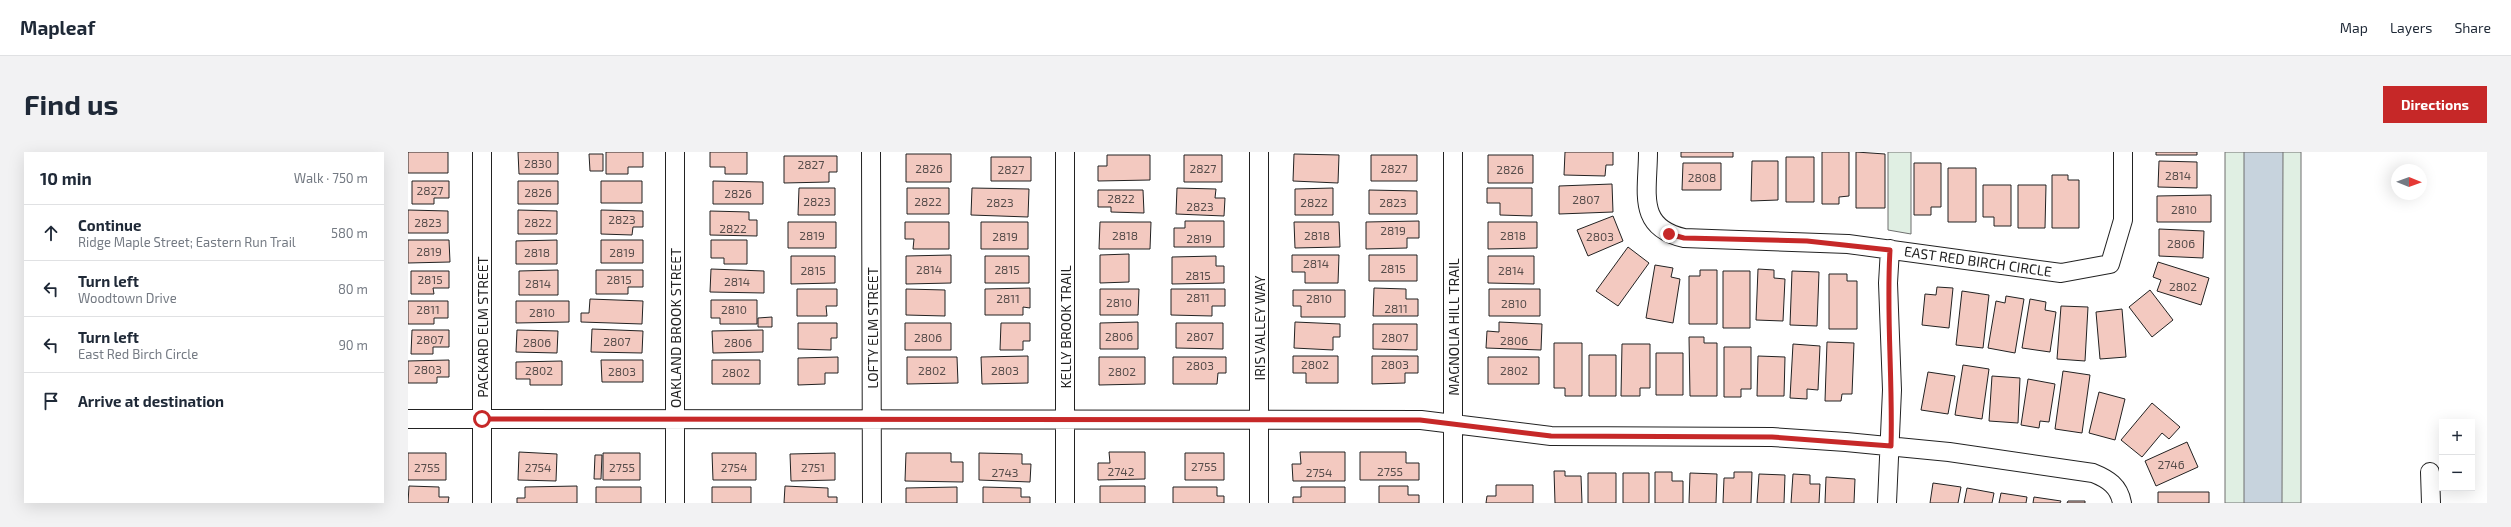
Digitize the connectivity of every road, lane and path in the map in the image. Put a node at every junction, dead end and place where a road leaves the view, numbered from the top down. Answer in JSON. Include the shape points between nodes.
{"nodes":[{"id":1,"x":482,"y":152,"type":"edge"},
{"id":2,"x":675,"y":152,"type":"edge"},
{"id":3,"x":872,"y":152,"type":"edge"},
{"id":4,"x":1065,"y":152,"type":"edge"},
{"id":5,"x":1260,"y":152,"type":"edge"},
{"id":6,"x":1453,"y":152,"type":"edge"},
{"id":7,"x":1648,"y":152,"type":"edge"},
{"id":8,"x":2123,"y":152,"type":"edge"},
{"id":9,"x":1890,"y":250,"type":"junction"},
{"id":10,"x":408,"y":419,"type":"edge"},
{"id":11,"x":482,"y":419,"type":"junction"},
{"id":12,"x":675,"y":420,"type":"junction"},
{"id":13,"x":872,"y":420,"type":"junction"},
{"id":14,"x":1065,"y":420,"type":"junction"},
{"id":15,"x":1259,"y":420,"type":"junction"},
{"id":16,"x":1453,"y":422,"type":"junction"},
{"id":17,"x":1891,"y":446,"type":"junction"},
{"id":18,"x":2430,"y":472,"type":"dead end"},
{"id":19,"x":482,"y":503,"type":"edge"},
{"id":20,"x":675,"y":503,"type":"edge"},
{"id":21,"x":872,"y":503,"type":"edge"},
{"id":22,"x":1065,"y":503,"type":"edge"},
{"id":23,"x":1259,"y":503,"type":"edge"},
{"id":24,"x":1453,"y":503,"type":"edge"},
{"id":25,"x":1887,"y":503,"type":"edge"},
{"id":26,"x":2122,"y":503,"type":"edge"},
{"id":27,"x":2431,"y":503,"type":"edge"}],
"edges":[{"from":1,"to":11,"type":"street","name":"PACKARD ELM STREET"},
{"from":2,"to":12,"type":"street","name":"OAKLAND BROOK STREET"},
{"from":3,"to":13,"type":"street","name":"LOFTY ELM STREET"},
{"from":4,"to":14,"type":"street","name":"KELLY BROOK TRAIL"},
{"from":5,"to":15,"type":"street","name":"IRIS VALLEY WAY"},
{"from":6,"to":16,"type":"street","name":"MAGNOLIA HILL TRAIL"},
{"from":7,"to":9,"type":"street","name":"EAST RED BIRCH CIRCLE","via":[[1650,217],[1657,227],[1669,234],[1684,238],[1807,241]]},
{"from":8,"to":9,"type":"street","name":"EAST RED BIRCH CIRCLE","via":[[2123,220],[2110,264],[2061,273]]},
{"from":9,"to":17,"type":"street","via":[[1888,283],[1892,390]]},
{"from":10,"to":11,"type":"street"},
{"from":11,"to":12,"type":"street"},
{"from":11,"to":19,"type":"street","name":"PACKARD ELM STREET"},
{"from":12,"to":13,"type":"street"},
{"from":12,"to":20,"type":"street","name":"OAKLAND BROOK STREET"},
{"from":13,"to":14,"type":"street"},
{"from":13,"to":21,"type":"street","name":"LOFTY ELM STREET"},
{"from":14,"to":15,"type":"street"},
{"from":14,"to":22,"type":"street","name":"KELLY BROOK TRAIL"},
{"from":15,"to":16,"type":"street"},
{"from":15,"to":23,"type":"street","name":"IRIS VALLEY WAY"},
{"from":16,"to":17,"type":"street","via":[[1551,436],[1772,437]]},
{"from":16,"to":24,"type":"street","name":"MAGNOLIA HILL TRAIL"},
{"from":17,"to":25,"type":"street"},
{"from":17,"to":26,"type":"street","via":[[2093,473],[2107,478],[2114,485]]},
{"from":18,"to":27,"type":"street"}]}
